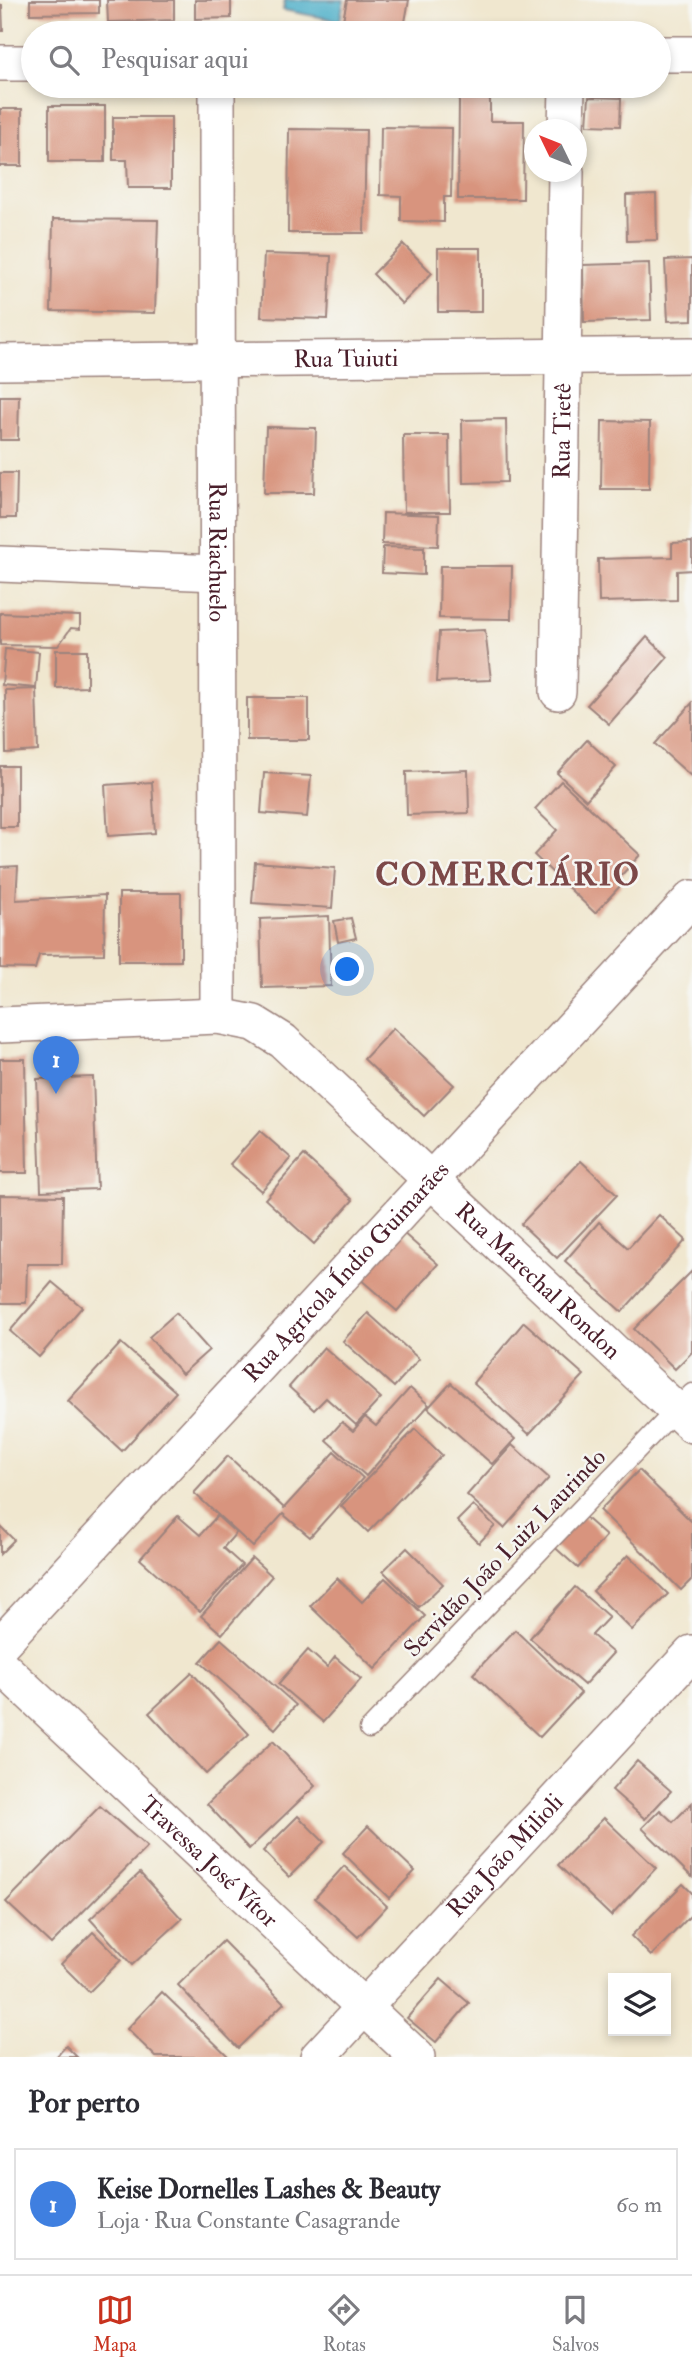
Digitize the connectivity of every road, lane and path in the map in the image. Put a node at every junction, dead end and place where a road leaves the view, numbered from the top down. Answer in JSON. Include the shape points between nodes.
{"nodes":[{"id":1,"x":671,"y":54,"type":"edge"},
{"id":2,"x":692,"y":54,"type":"edge"},
{"id":3,"x":0,"y":63,"type":"edge"},
{"id":4,"x":21,"y":63,"type":"edge"},
{"id":5,"x":217,"y":98,"type":"edge"},
{"id":6,"x":567,"y":98,"type":"edge"},
{"id":7,"x":566,"y":119,"type":"edge"},
{"id":8,"x":566,"y":182,"type":"edge"},
{"id":9,"x":692,"y":355,"type":"edge"},
{"id":10,"x":563,"y":356,"type":"junction"},
{"id":11,"x":217,"y":359,"type":"junction"},
{"id":12,"x":0,"y":362,"type":"edge"},
{"id":13,"x":0,"y":564,"type":"edge"},
{"id":14,"x":217,"y":573,"type":"junction"},
{"id":15,"x":558,"y":692,"type":"dead end"},
{"id":16,"x":692,"y":898,"type":"edge"},
{"id":17,"x":218,"y":1016,"type":"junction"},
{"id":18,"x":0,"y":1025,"type":"edge"},
{"id":19,"x":430,"y":1180,"type":"junction"},
{"id":20,"x":687,"y":1409,"type":"edge"},
{"id":21,"x":0,"y":1644,"type":"edge"},
{"id":22,"x":692,"y":1653,"type":"edge"},
{"id":23,"x":0,"y":1665,"type":"edge"},
{"id":24,"x":369,"y":1729,"type":"dead end"},
{"id":25,"x":364,"y":2007,"type":"junction"},
{"id":26,"x":318,"y":2057,"type":"edge"},
{"id":27,"x":417,"y":2057,"type":"edge"}],
"edges":[{"from":1,"to":2,"type":"street"},
{"from":3,"to":4,"type":"street"},
{"from":5,"to":11,"type":"street","name":"Rua Riachuelo"},
{"from":6,"to":7,"type":"street"},
{"from":8,"to":10,"type":"street","name":"Rua Tietê"},
{"from":9,"to":10,"type":"street","name":"Rua Tuiuti"},
{"from":10,"to":11,"type":"street","name":"Rua Tuiuti"},
{"from":10,"to":15,"type":"street","name":"Rua Tietê"},
{"from":11,"to":12,"type":"street","name":"Rua Tuiuti"},
{"from":11,"to":14,"type":"street","name":"Rua Riachuelo"},
{"from":13,"to":14,"type":"street"},
{"from":14,"to":17,"type":"street","name":"Rua Riachuelo"},
{"from":16,"to":19,"type":"street","name":"Rua Agrícola Índio Guimarães"},
{"from":17,"to":18,"type":"street","name":"Rua Marechal Rondon"},
{"from":17,"to":19,"type":"street","name":"Rua Marechal Rondon","via":[[254,1023],[283,1041]]},
{"from":19,"to":20,"type":"street","name":"Rua Marechal Rondon"},
{"from":19,"to":21,"type":"street","name":"Rua Agrícola Índio Guimarães"},
{"from":20,"to":24,"type":"lane","name":"Servidão João Luiz Laurindo"},
{"from":22,"to":25,"type":"street","name":"Rua João Milioli"},
{"from":23,"to":25,"type":"street","name":"Travessa José Vítor"},
{"from":25,"to":26,"type":"street","name":"Rua João Milioli"},
{"from":25,"to":27,"type":"street","name":"Travessa José Vítor"}]}
